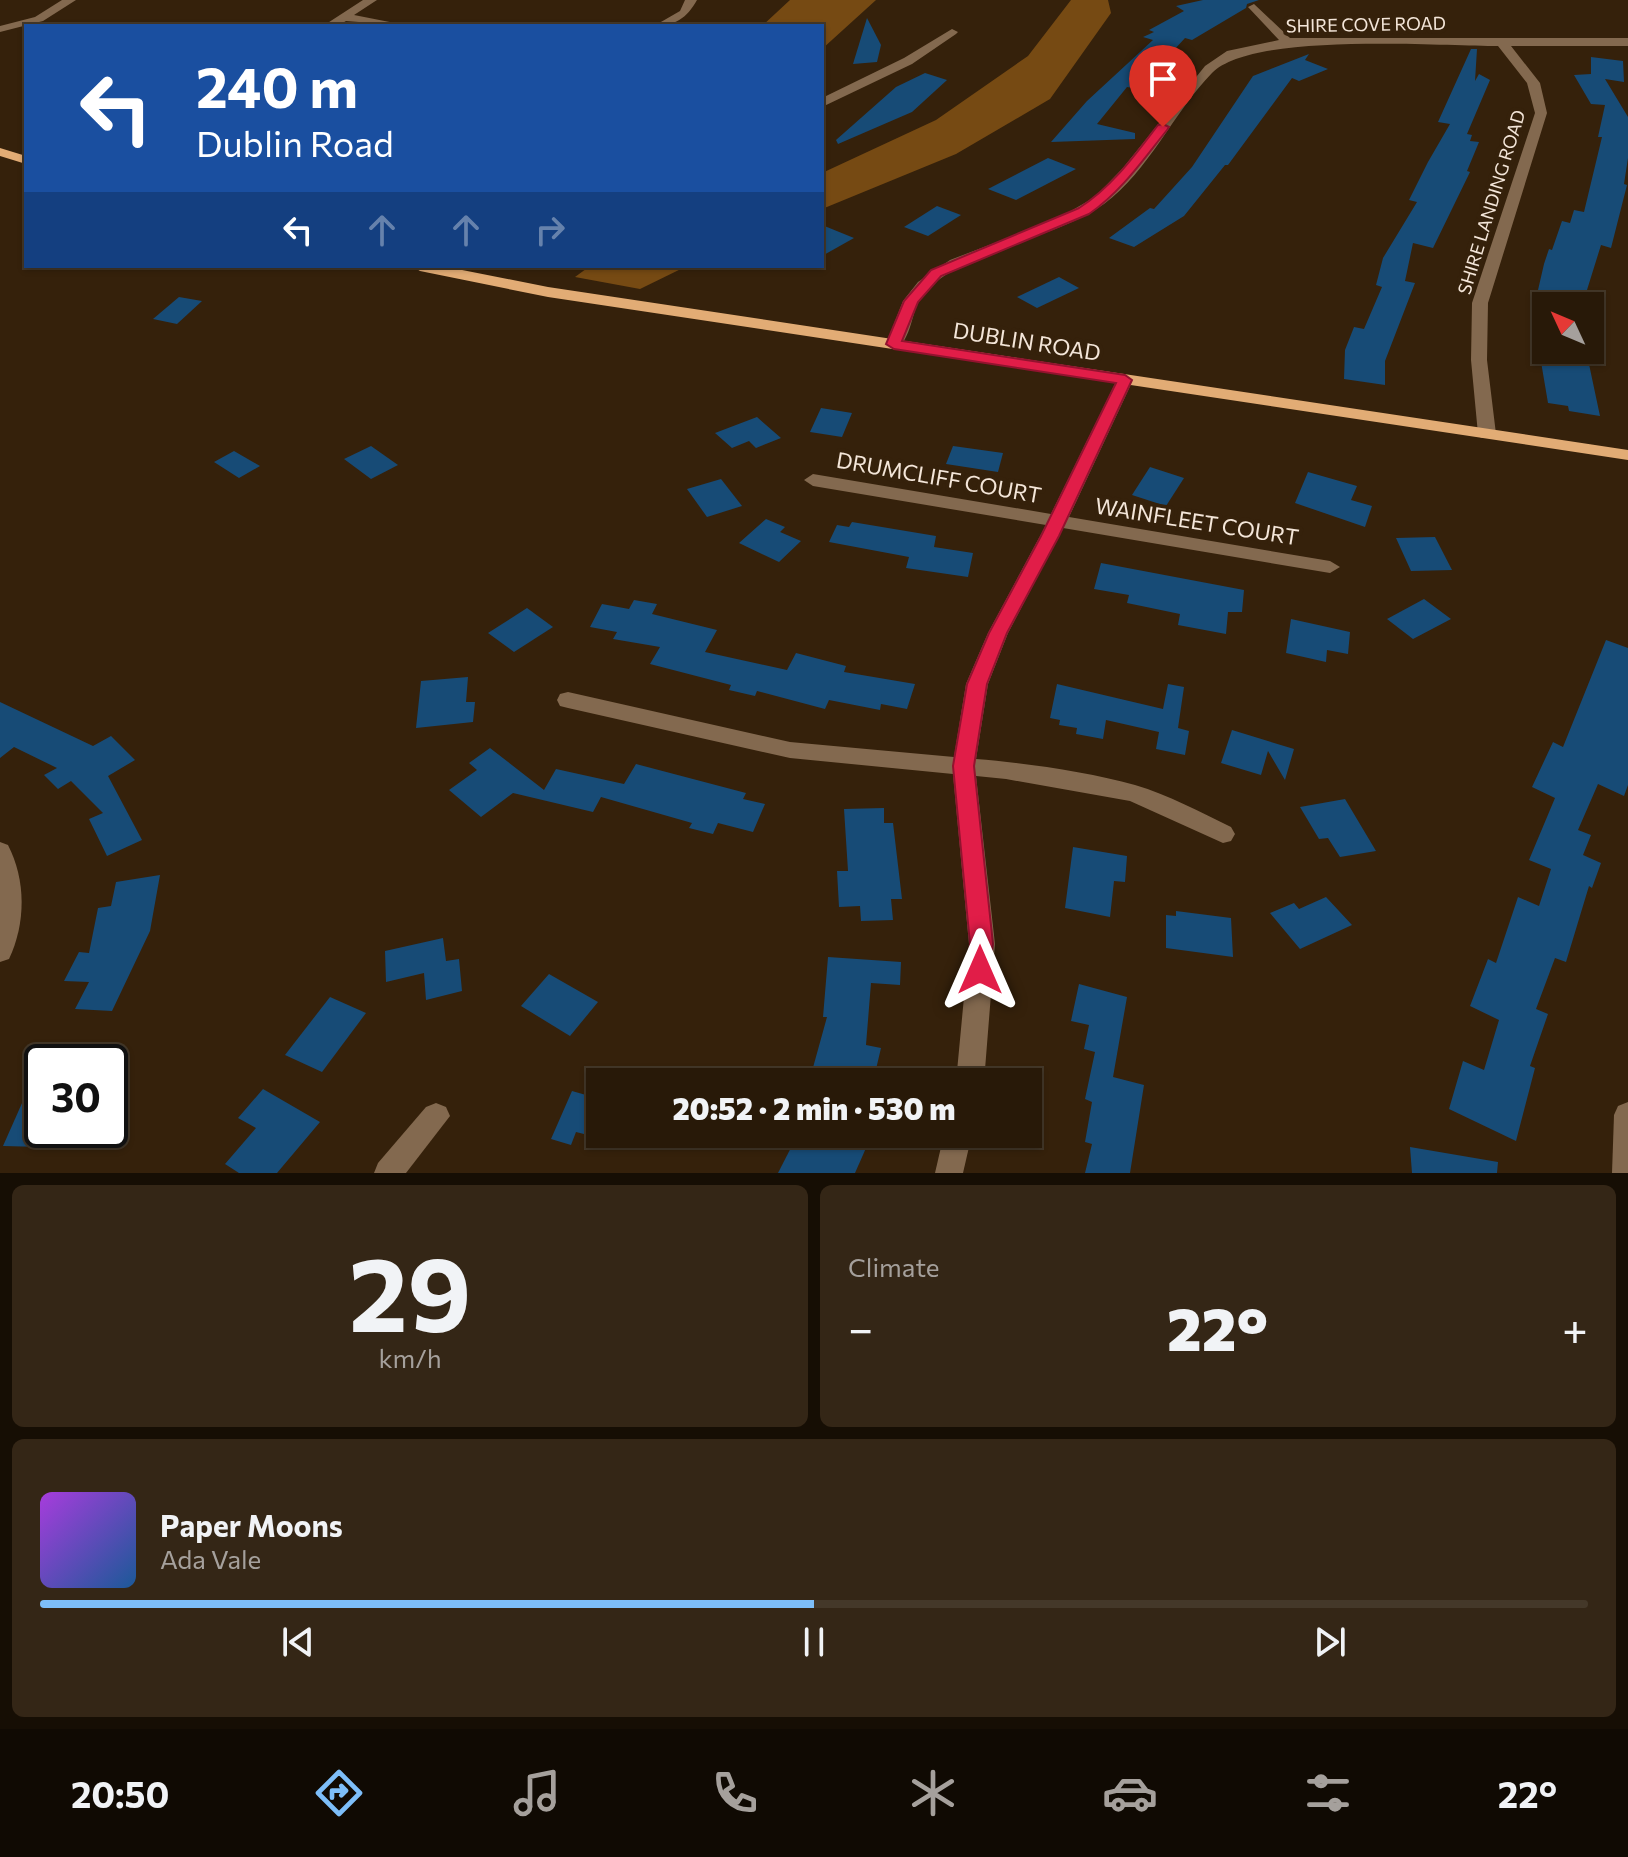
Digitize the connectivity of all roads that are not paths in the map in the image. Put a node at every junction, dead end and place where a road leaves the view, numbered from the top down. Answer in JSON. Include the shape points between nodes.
{"nodes":[{"id":1,"x":70,"y":0,"type":"edge"},
{"id":2,"x":371,"y":0,"type":"edge"},
{"id":3,"x":691,"y":0,"type":"edge"},
{"id":4,"x":1254,"y":7,"type":"dead end"},
{"id":5,"x":344,"y":17,"type":"junction"},
{"id":6,"x":332,"y":24,"type":"edge"},
{"id":7,"x":391,"y":24,"type":"edge"},
{"id":8,"x":664,"y":24,"type":"edge"},
{"id":9,"x":0,"y":29,"type":"edge"},
{"id":10,"x":952,"y":32,"type":"dead end"},
{"id":11,"x":1287,"y":42,"type":"junction"},
{"id":12,"x":1501,"y":42,"type":"junction"},
{"id":13,"x":1628,"y":42,"type":"edge"},
{"id":14,"x":824,"y":102,"type":"edge"},
{"id":15,"x":0,"y":152,"type":"edge"},
{"id":16,"x":24,"y":159,"type":"edge"},
{"id":17,"x":431,"y":268,"type":"edge"},
{"id":18,"x":894,"y":344,"type":"junction"},
{"id":19,"x":1125,"y":380,"type":"junction"},
{"id":20,"x":1487,"y":434,"type":"junction"},
{"id":21,"x":1628,"y":455,"type":"edge"},
{"id":22,"x":813,"y":480,"type":"dead end"},
{"id":23,"x":1056,"y":522,"type":"junction"},
{"id":24,"x":1330,"y":567,"type":"dead end"},
{"id":25,"x":568,"y":700,"type":"dead end"},
{"id":26,"x":964,"y":766,"type":"junction"},
{"id":27,"x":1223,"y":834,"type":"dead end"},
{"id":28,"x":0,"y":852,"type":"edge"},
{"id":29,"x":0,"y":951,"type":"edge"},
{"id":30,"x":971,"y":1068,"type":"edge"},
{"id":31,"x":1628,"y":1115,"type":"edge"},
{"id":32,"x":436,"y":1116,"type":"dead end"},
{"id":33,"x":955,"y":1148,"type":"edge"},
{"id":34,"x":388,"y":1173,"type":"edge"},
{"id":35,"x":949,"y":1173,"type":"edge"},
{"id":36,"x":1626,"y":1173,"type":"edge"}],
"edges":[{"from":1,"to":9,"type":"street","via":[[39,19]]},
{"from":2,"to":5,"type":"street"},
{"from":3,"to":8,"type":"street","via":[[684,13]]},
{"from":4,"to":11,"type":"street"},
{"from":5,"to":6,"type":"street"},
{"from":5,"to":7,"type":"street"},
{"from":10,"to":14,"type":"street","via":[[908,61]]},
{"from":11,"to":12,"type":"street","name":"SHIRE COVE ROAD"},
{"from":11,"to":18,"type":"street","name":"SHIRE COVE ROAD","via":[[1231,54],[1209,69],[1128,171],[1092,206],[936,273],[911,301]]},
{"from":12,"to":13,"type":"street","name":"SHIRE COVE ROAD"},
{"from":12,"to":20,"type":"street","name":"SHIRE LANDING ROAD","via":[[1536,86],[1541,113],[1480,303],[1479,360]]},
{"from":15,"to":16,"type":"main road"},
{"from":17,"to":18,"type":"main road","name":"DUBLIN ROAD","via":[[548,292]]},
{"from":18,"to":19,"type":"main road","name":"DUBLIN ROAD"},
{"from":19,"to":20,"type":"main road","name":"DUBLIN ROAD"},
{"from":19,"to":23,"type":"street"},
{"from":20,"to":21,"type":"main road","name":"DUBLIN ROAD"},
{"from":22,"to":23,"type":"street","name":"DRUMCLIFF COURT"},
{"from":23,"to":24,"type":"street","name":"WAINFLEET COURT"},
{"from":23,"to":26,"type":"street","via":[[977,684]]},
{"from":25,"to":26,"type":"street","via":[[790,750]]},
{"from":26,"to":27,"type":"street","via":[[1132,793]]},
{"from":26,"to":30,"type":"street","via":[[982,944]]},
{"from":28,"to":29,"type":"street","via":[[11,903]]},
{"from":31,"to":36,"type":"street"},
{"from":32,"to":34,"type":"street"},
{"from":33,"to":35,"type":"street"}]}
